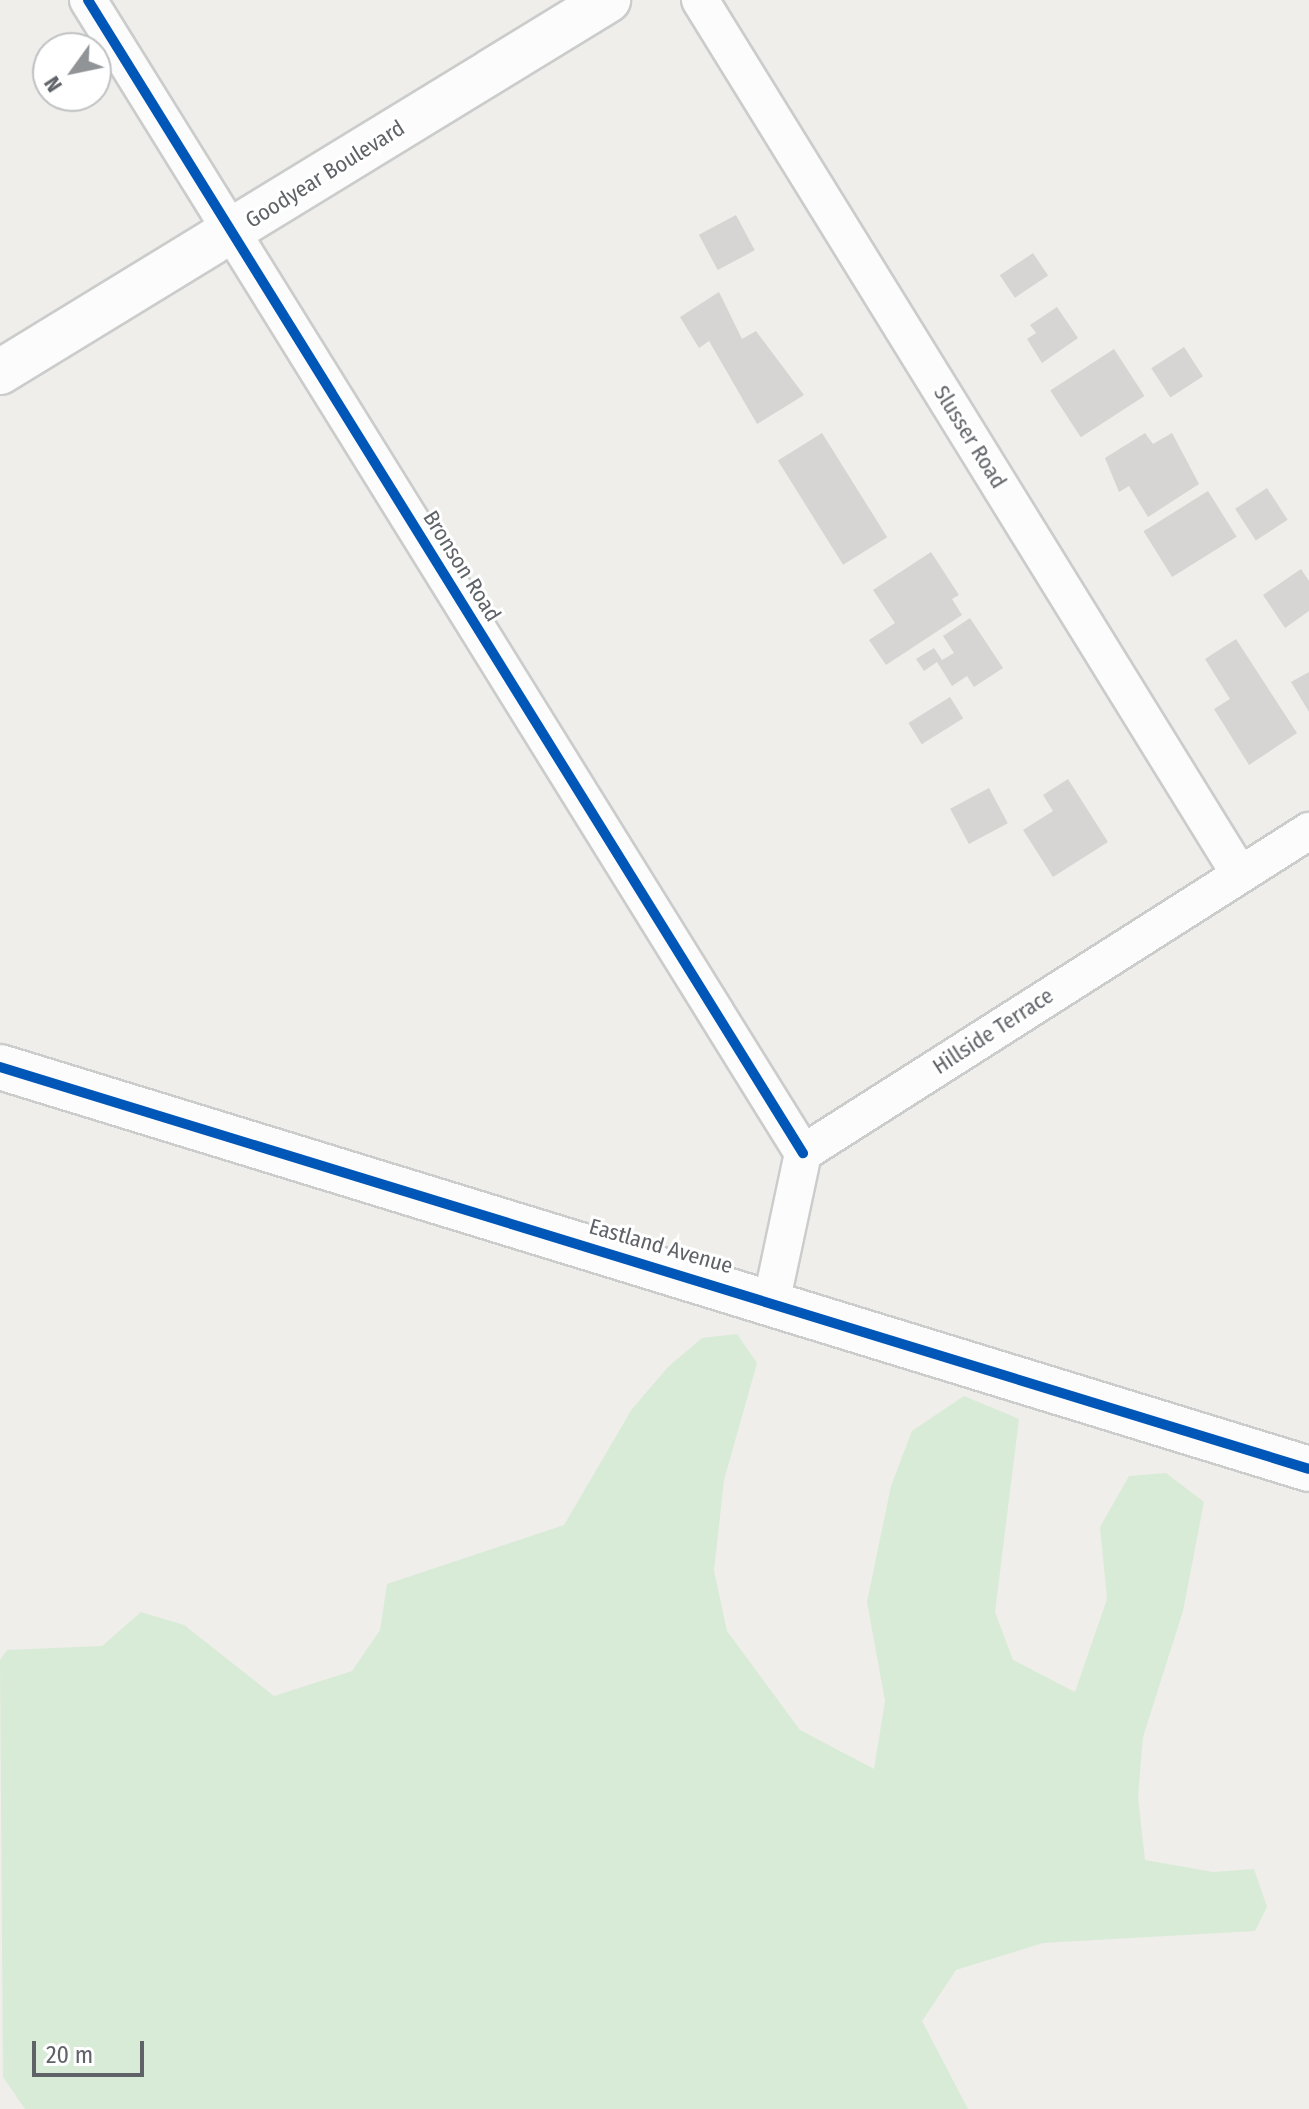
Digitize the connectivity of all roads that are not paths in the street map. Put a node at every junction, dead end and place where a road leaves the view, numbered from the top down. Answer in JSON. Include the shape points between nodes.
{"nodes":[{"id":1,"x":88,"y":0,"type":"edge"},
{"id":2,"x":608,"y":0,"type":"edge"},
{"id":3,"x":700,"y":0,"type":"edge"},
{"id":4,"x":230,"y":232,"type":"junction"},
{"id":5,"x":0,"y":372,"type":"edge"},
{"id":6,"x":1309,"y":831,"type":"edge"},
{"id":7,"x":1239,"y":873,"type":"junction"},
{"id":8,"x":0,"y":1067,"type":"edge"},
{"id":9,"x":803,"y":1153,"type":"junction"},
{"id":10,"x":772,"y":1299,"type":"junction"},
{"id":11,"x":1309,"y":1469,"type":"edge"}],
"edges":[{"from":1,"to":4,"type":"street","name":"Bronson Road"},
{"from":2,"to":4,"type":"street","name":"Goodyear Boulevard"},
{"from":3,"to":7,"type":"street","name":"Slusser Road"},
{"from":4,"to":5,"type":"street","name":"Goodyear Boulevard"},
{"from":4,"to":9,"type":"street","name":"Bronson Road"},
{"from":6,"to":7,"type":"street","name":"Hillside Terrace"},
{"from":7,"to":9,"type":"street","name":"Hillside Terrace"},
{"from":8,"to":10,"type":"street","name":"Eastland Avenue"},
{"from":9,"to":10,"type":"street"},
{"from":10,"to":11,"type":"street","name":"Eastland Avenue"}]}
